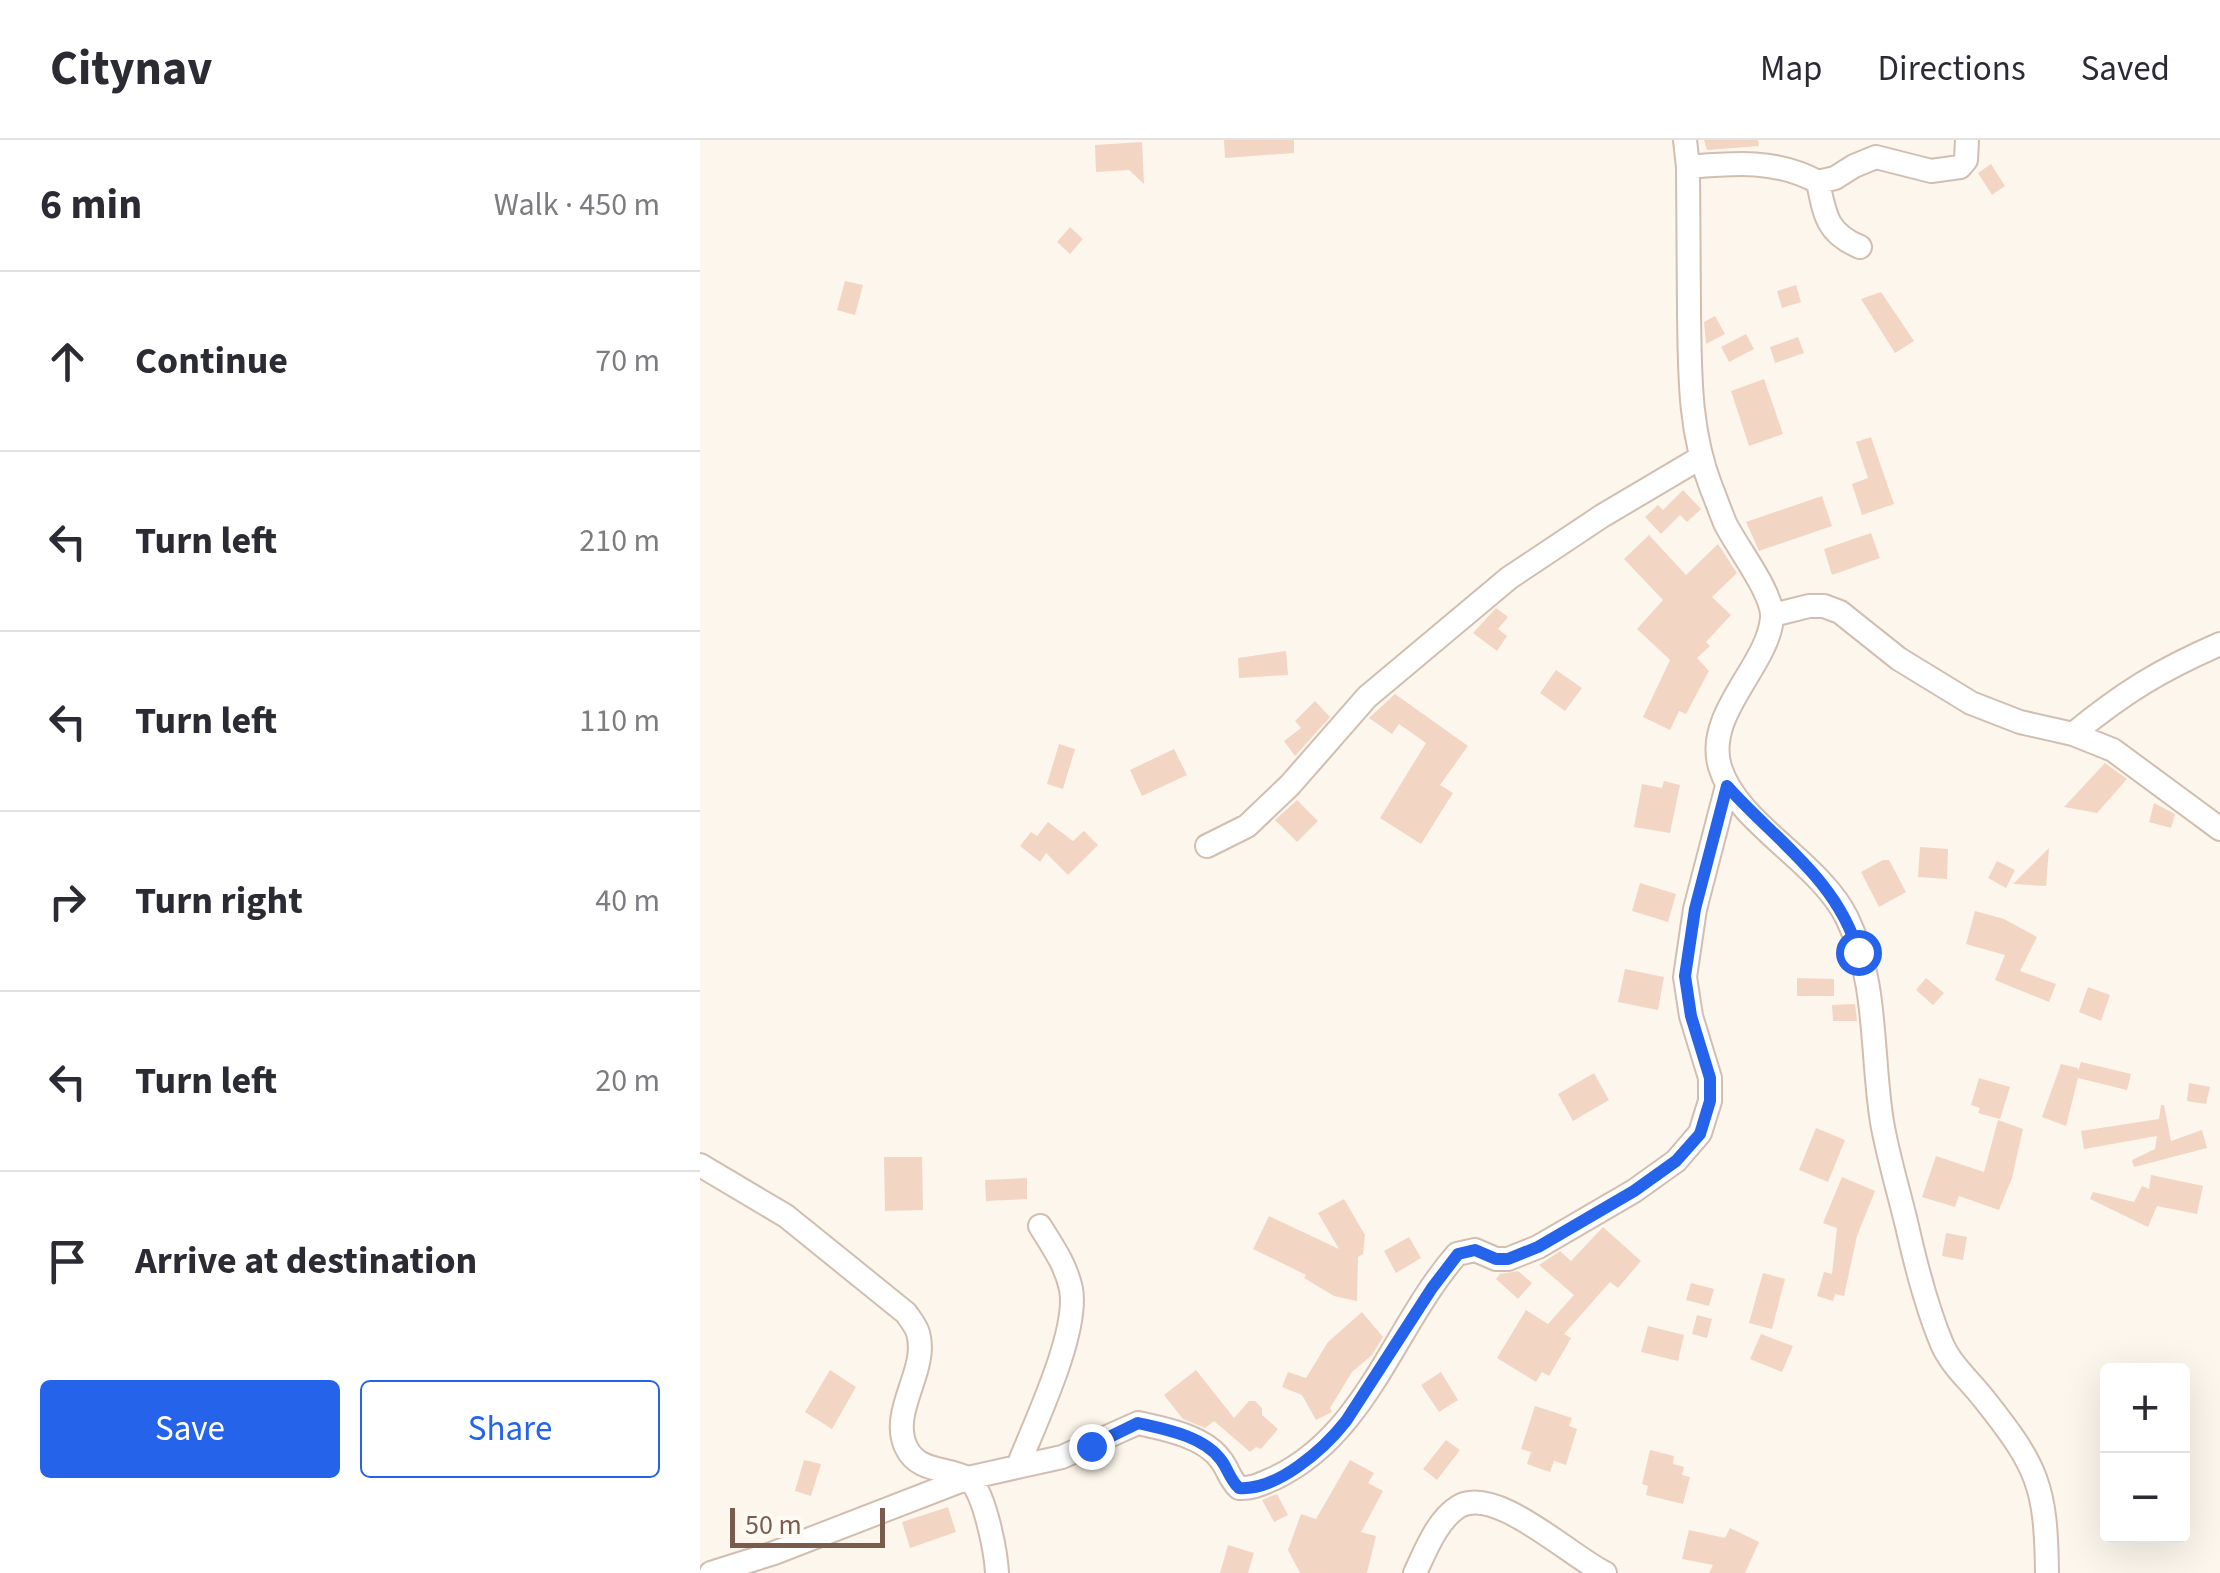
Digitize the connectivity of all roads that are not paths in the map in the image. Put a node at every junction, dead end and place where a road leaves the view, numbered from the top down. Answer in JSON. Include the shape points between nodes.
{"nodes":[{"id":1,"x":1685,"y":140,"type":"edge"},
{"id":2,"x":1967,"y":140,"type":"edge"},
{"id":3,"x":1688,"y":168,"type":"junction"},
{"id":4,"x":1818,"y":182,"type":"junction"},
{"id":5,"x":1860,"y":246,"type":"dead end"},
{"id":6,"x":1700,"y":458,"type":"junction"},
{"id":7,"x":1773,"y":614,"type":"junction"},
{"id":8,"x":2220,"y":644,"type":"edge"},
{"id":9,"x":2073,"y":734,"type":"junction"},
{"id":10,"x":1727,"y":786,"type":"junction"},
{"id":11,"x":2220,"y":828,"type":"edge"},
{"id":12,"x":1207,"y":846,"type":"dead end"},
{"id":13,"x":700,"y":1165,"type":"edge"},
{"id":14,"x":1040,"y":1226,"type":"dead end"},
{"id":15,"x":1018,"y":1466,"type":"junction"},
{"id":16,"x":968,"y":1478,"type":"junction"},
{"id":17,"x":711,"y":1573,"type":"edge"},
{"id":18,"x":997,"y":1573,"type":"edge"},
{"id":19,"x":1415,"y":1573,"type":"edge"},
{"id":20,"x":1604,"y":1573,"type":"edge"},
{"id":21,"x":2047,"y":1573,"type":"edge"}],
"edges":[{"from":1,"to":3,"type":"street"},
{"from":2,"to":4,"type":"street","via":[[1960,167],[1931,171],[1876,158]]},
{"from":3,"to":4,"type":"street","via":[[1771,165]]},
{"from":3,"to":6,"type":"street","via":[[1690,409]]},
{"from":4,"to":5,"type":"street","via":[[1830,227]]},
{"from":6,"to":7,"type":"street"},
{"from":6,"to":12,"type":"street","via":[[1509,578],[1367,697],[1246,826]]},
{"from":7,"to":9,"type":"street","via":[[1808,606],[1840,612],[1971,704]]},
{"from":7,"to":10,"type":"street","via":[[1718,747]]},
{"from":8,"to":9,"type":"street","via":[[2125,692]]},
{"from":9,"to":11,"type":"street","via":[[2113,750]]},
{"from":10,"to":15,"type":"street","via":[[1685,976],[1710,1101],[1700,1134],[1676,1161],[1522,1254],[1458,1254],[1332,1438],[1266,1482],[1239,1488],[1204,1445],[1138,1423],[1062,1457]]},
{"from":10,"to":21,"type":"street","via":[[1824,884],[1853,931],[1868,986],[1882,1120],[1917,1271],[1950,1358],[2018,1445],[2041,1486]]},
{"from":13,"to":16,"type":"street","via":[[786,1216],[906,1313],[920,1348],[902,1430],[906,1447],[922,1464]]},
{"from":14,"to":15,"type":"street","via":[[1072,1292],[1069,1327]]},
{"from":15,"to":16,"type":"street"},
{"from":16,"to":17,"type":"street"},
{"from":16,"to":18,"type":"street","via":[[979,1492]]},
{"from":19,"to":20,"type":"street","via":[[1440,1524],[1461,1504],[1472,1503],[1528,1522]]}]}
